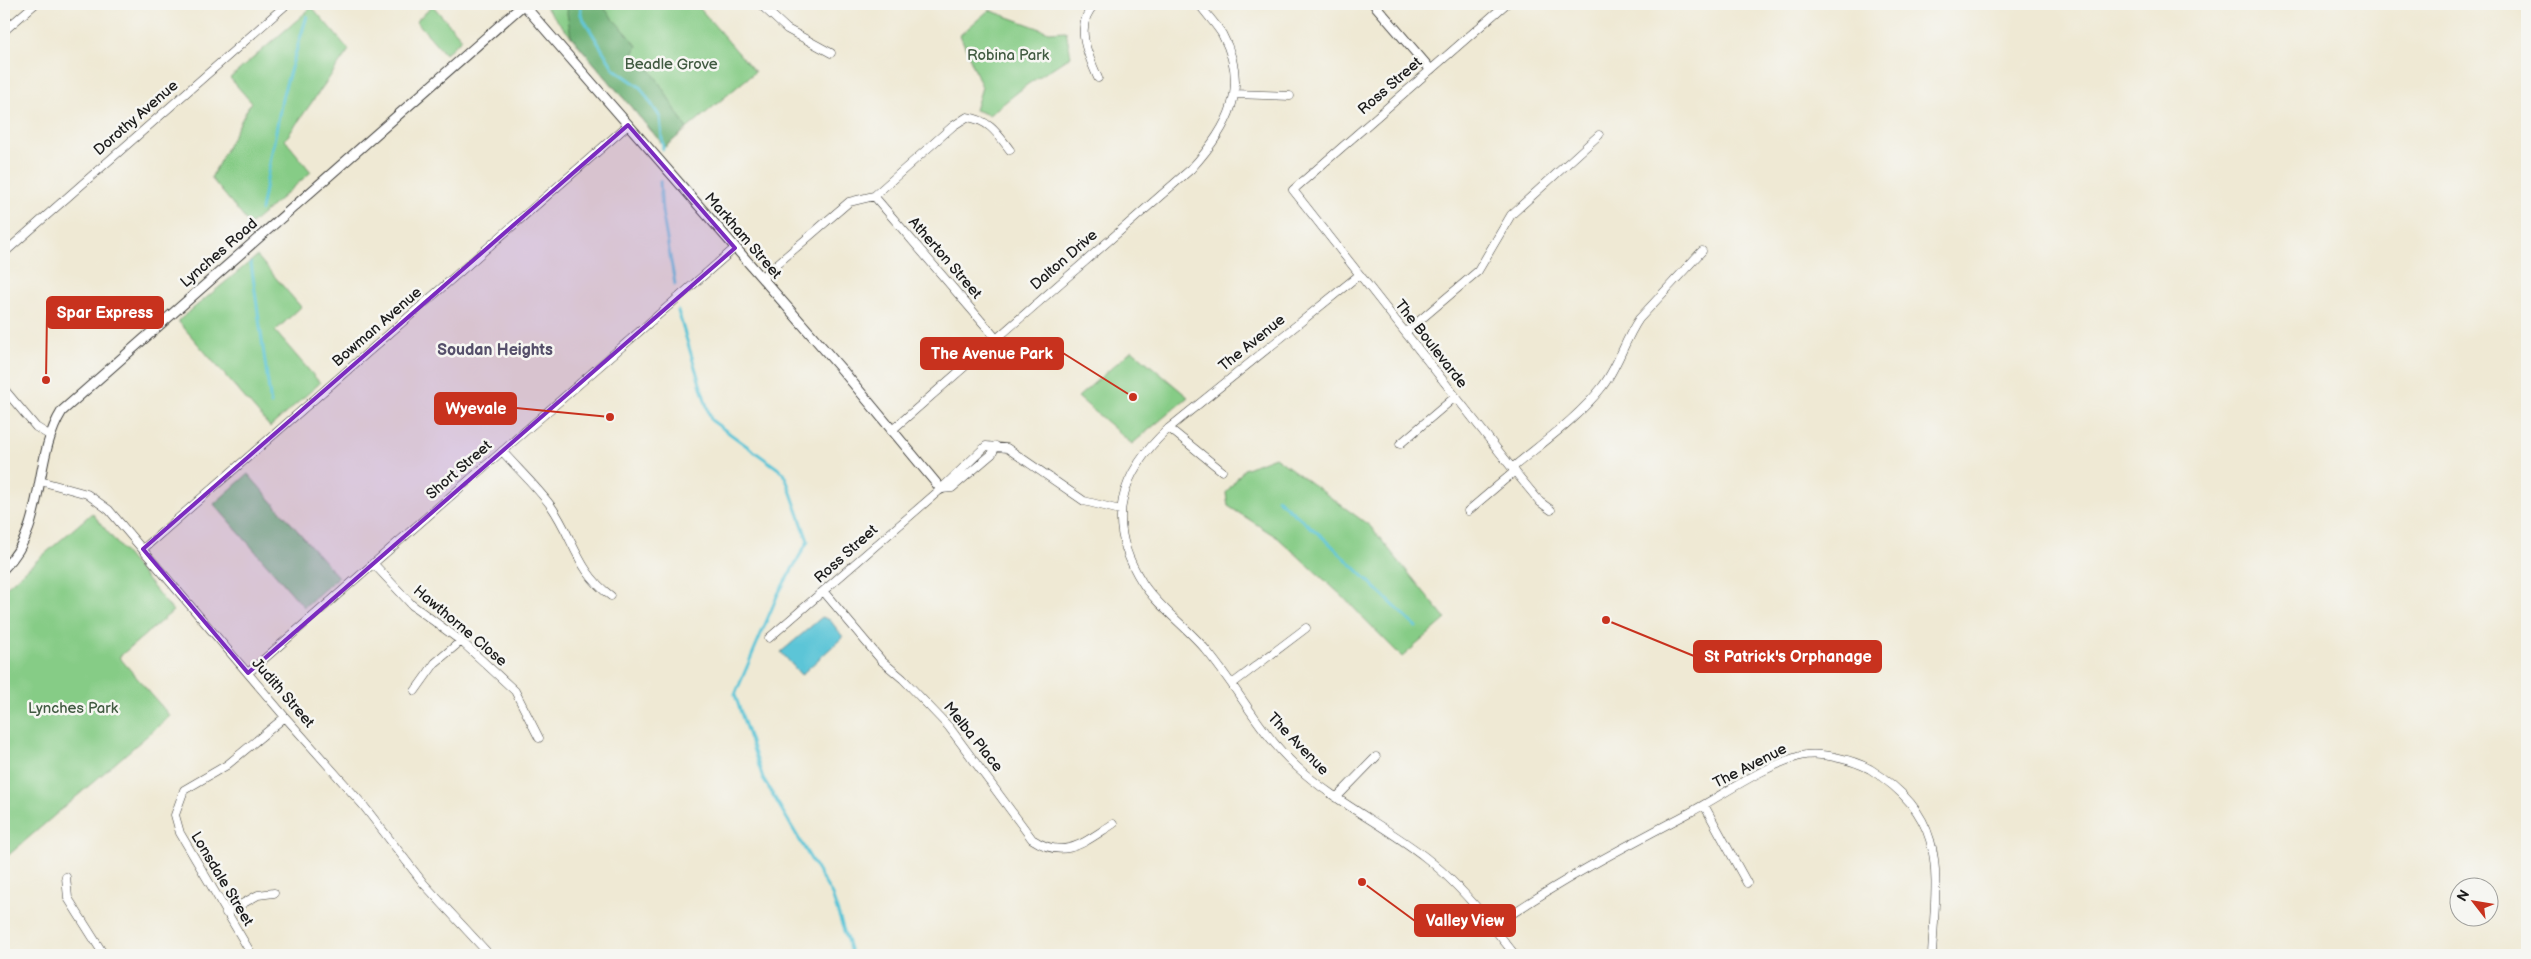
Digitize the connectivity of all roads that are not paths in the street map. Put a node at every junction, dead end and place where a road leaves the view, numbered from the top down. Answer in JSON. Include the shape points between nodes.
{"nodes":[{"id":1,"x":34,"y":4,"type":"edge"},
{"id":2,"x":287,"y":4,"type":"edge"},
{"id":3,"x":523,"y":4,"type":"edge"},
{"id":4,"x":760,"y":4,"type":"edge"},
{"id":5,"x":1095,"y":4,"type":"edge"},
{"id":6,"x":1198,"y":4,"type":"edge"},
{"id":7,"x":1374,"y":4,"type":"edge"},
{"id":8,"x":1506,"y":4,"type":"edge"},
{"id":9,"x":4,"y":31,"type":"edge"},
{"id":10,"x":831,"y":53,"type":"dead end"},
{"id":11,"x":1430,"y":70,"type":"junction"},
{"id":12,"x":1098,"y":78,"type":"dead end"},
{"id":13,"x":1234,"y":94,"type":"junction"},
{"id":14,"x":1290,"y":96,"type":"dead end"},
{"id":15,"x":628,"y":125,"type":"junction"},
{"id":16,"x":1599,"y":135,"type":"dead end"},
{"id":17,"x":1010,"y":150,"type":"dead end"},
{"id":18,"x":1293,"y":190,"type":"joint"},
{"id":19,"x":874,"y":196,"type":"junction"},
{"id":20,"x":735,"y":248,"type":"junction"},
{"id":21,"x":1702,"y":251,"type":"dead end"},
{"id":22,"x":4,"y":253,"type":"edge"},
{"id":23,"x":1359,"y":275,"type":"junction"},
{"id":24,"x":762,"y":278,"type":"junction"},
{"id":25,"x":1406,"y":332,"type":"junction"},
{"id":26,"x":995,"y":337,"type":"junction"},
{"id":27,"x":4,"y":389,"type":"edge"},
{"id":28,"x":1455,"y":397,"type":"junction"},
{"id":29,"x":1169,"y":428,"type":"junction"},
{"id":30,"x":891,"y":431,"type":"junction"},
{"id":31,"x":49,"y":435,"type":"junction"},
{"id":32,"x":1400,"y":444,"type":"dead end"},
{"id":33,"x":502,"y":451,"type":"junction"},
{"id":34,"x":1514,"y":470,"type":"junction"},
{"id":35,"x":1222,"y":471,"type":"dead end"},
{"id":36,"x":40,"y":481,"type":"junction"},
{"id":37,"x":940,"y":489,"type":"junction"},
{"id":38,"x":1120,"y":510,"type":"junction"},
{"id":39,"x":1551,"y":510,"type":"dead end"},
{"id":40,"x":1468,"y":511,"type":"dead end"},
{"id":41,"x":143,"y":549,"type":"junction"},
{"id":42,"x":373,"y":563,"type":"junction"},
{"id":43,"x":4,"y":568,"type":"edge"},
{"id":44,"x":824,"y":592,"type":"junction"},
{"id":45,"x":611,"y":596,"type":"dead end"},
{"id":46,"x":1306,"y":628,"type":"dead end"},
{"id":47,"x":769,"y":638,"type":"dead end"},
{"id":48,"x":461,"y":641,"type":"junction"},
{"id":49,"x":248,"y":673,"type":"junction"},
{"id":50,"x":1232,"y":684,"type":"junction"},
{"id":51,"x":415,"y":691,"type":"dead end"},
{"id":52,"x":285,"y":717,"type":"junction"},
{"id":53,"x":540,"y":738,"type":"dead end"},
{"id":54,"x":1376,"y":757,"type":"dead end"},
{"id":55,"x":1336,"y":798,"type":"junction"},
{"id":56,"x":1704,"y":805,"type":"junction"},
{"id":57,"x":1113,"y":824,"type":"dead end"},
{"id":58,"x":66,"y":877,"type":"dead end"},
{"id":59,"x":1747,"y":883,"type":"dead end"},
{"id":60,"x":274,"y":892,"type":"dead end"},
{"id":61,"x":226,"y":913,"type":"junction"},
{"id":62,"x":1493,"y":928,"type":"junction"},
{"id":63,"x":486,"y":950,"type":"dead end"},
{"id":64,"x":104,"y":955,"type":"edge"},
{"id":65,"x":252,"y":955,"type":"edge"},
{"id":66,"x":1515,"y":955,"type":"edge"},
{"id":67,"x":1932,"y":955,"type":"edge"}],
"edges":[{"from":1,"to":9,"type":"street"},
{"from":2,"to":22,"type":"street","name":"Dorothy Avenue"},
{"from":3,"to":15,"type":"street","name":"Markham Street"},
{"from":3,"to":31,"type":"street","name":"Lynches Road","via":[[68,404]]},
{"from":4,"to":10,"type":"street","via":[[787,29]]},
{"from":5,"to":12,"type":"street","via":[[1084,20],[1083,37]]},
{"from":6,"to":13,"type":"street","name":"Dalton Drive","via":[[1221,34],[1233,62]]},
{"from":7,"to":11,"type":"street"},
{"from":8,"to":11,"type":"street","name":"Ross Street"},
{"from":11,"to":18,"type":"street","name":"Ross Street"},
{"from":13,"to":14,"type":"street"},
{"from":13,"to":26,"type":"street","name":"Dalton Drive","via":[[1229,116],[1214,143],[1191,169]]},
{"from":15,"to":20,"type":"street","name":"Markham Street"},
{"from":15,"to":41,"type":"street","name":"Bowman Avenue"},
{"from":16,"to":25,"type":"street","via":[[1511,215],[1478,271]]},
{"from":17,"to":19,"type":"street","via":[[991,126],[981,119],[967,117]]},
{"from":18,"to":23,"type":"street","name":"The Boulevarde"},
{"from":19,"to":24,"type":"street","via":[[849,202]]},
{"from":19,"to":26,"type":"street","name":"Atherton Street"},
{"from":20,"to":24,"type":"street","name":"Markham Street"},
{"from":20,"to":33,"type":"street","name":"Short Street"},
{"from":21,"to":34,"type":"street","via":[[1639,319],[1610,376],[1588,404]]},
{"from":23,"to":25,"type":"street","name":"The Boulevarde"},
{"from":23,"to":29,"type":"street","name":"The Avenue"},
{"from":24,"to":30,"type":"street","name":"Markham Street"},
{"from":25,"to":28,"type":"street","name":"The Boulevarde"},
{"from":26,"to":30,"type":"street","name":"Dalton Drive"},
{"from":27,"to":31,"type":"street","via":[[36,427]]},
{"from":28,"to":32,"type":"street"},
{"from":28,"to":34,"type":"street","name":"The Boulevarde"},
{"from":29,"to":35,"type":"street"},
{"from":29,"to":38,"type":"street","name":"The Avenue","via":[[1149,446],[1136,464],[1126,485]]},
{"from":30,"to":37,"type":"street","name":"Markham Street"},
{"from":31,"to":36,"type":"street","name":"Lynches Road"},
{"from":33,"to":42,"type":"street","name":"Short Street"},
{"from":33,"to":45,"type":"street","via":[[552,507],[574,553],[598,586]]},
{"from":34,"to":39,"type":"street","name":"The Boulevarde","via":[[1540,502]]},
{"from":34,"to":40,"type":"street"},
{"from":36,"to":41,"type":"street","name":"Judith Street","via":[[87,494],[109,510]]},
{"from":36,"to":43,"type":"street","name":"Lynches Road","via":[[23,543]]},
{"from":37,"to":38,"type":"street","name":"Ross Street","via":[[986,446],[999,446],[1084,501]]},
{"from":37,"to":44,"type":"street","name":"Ross Street"},
{"from":38,"to":50,"type":"street","name":"The Avenue","via":[[1129,557],[1142,583],[1206,649]]},
{"from":41,"to":49,"type":"street","name":"Judith Street"},
{"from":42,"to":48,"type":"street","name":"Hawthorne Close","via":[[412,605]]},
{"from":42,"to":49,"type":"street","name":"Short Street"},
{"from":44,"to":47,"type":"street","name":"Ross Street"},
{"from":44,"to":57,"type":"street","name":"Melba Place","via":[[876,655],[949,726],[1032,839],[1051,849],[1068,848],[1079,845]]},
{"from":46,"to":50,"type":"street"},
{"from":48,"to":51,"type":"street","via":[[435,663]]},
{"from":48,"to":53,"type":"street","name":"Hawthorne Close","via":[[515,691]]},
{"from":49,"to":52,"type":"street","name":"Judith Street"},
{"from":50,"to":55,"type":"street","name":"The Avenue","via":[[1261,730],[1295,765]]},
{"from":52,"to":61,"type":"street","name":"Lonsdale Street","via":[[227,764],[184,790],[178,802],[175,815],[180,834]]},
{"from":52,"to":63,"type":"street","name":"Judith Street","via":[[363,804],[424,884]]},
{"from":54,"to":55,"type":"street"},
{"from":55,"to":62,"type":"street","name":"The Avenue","via":[[1426,858],[1465,892]]},
{"from":56,"to":59,"type":"street"},
{"from":56,"to":62,"type":"street","name":"The Avenue","via":[[1531,900]]},
{"from":56,"to":67,"type":"street","name":"The Avenue","via":[[1775,766],[1802,756],[1834,756],[1863,765],[1888,781],[1908,798],[1933,844],[1936,874]]},
{"from":58,"to":64,"type":"street","via":[[68,898]]},
{"from":60,"to":61,"type":"street","via":[[258,895]]},
{"from":61,"to":65,"type":"street","name":"Lonsdale Street"},
{"from":62,"to":66,"type":"street","name":"The Avenue"}]}
